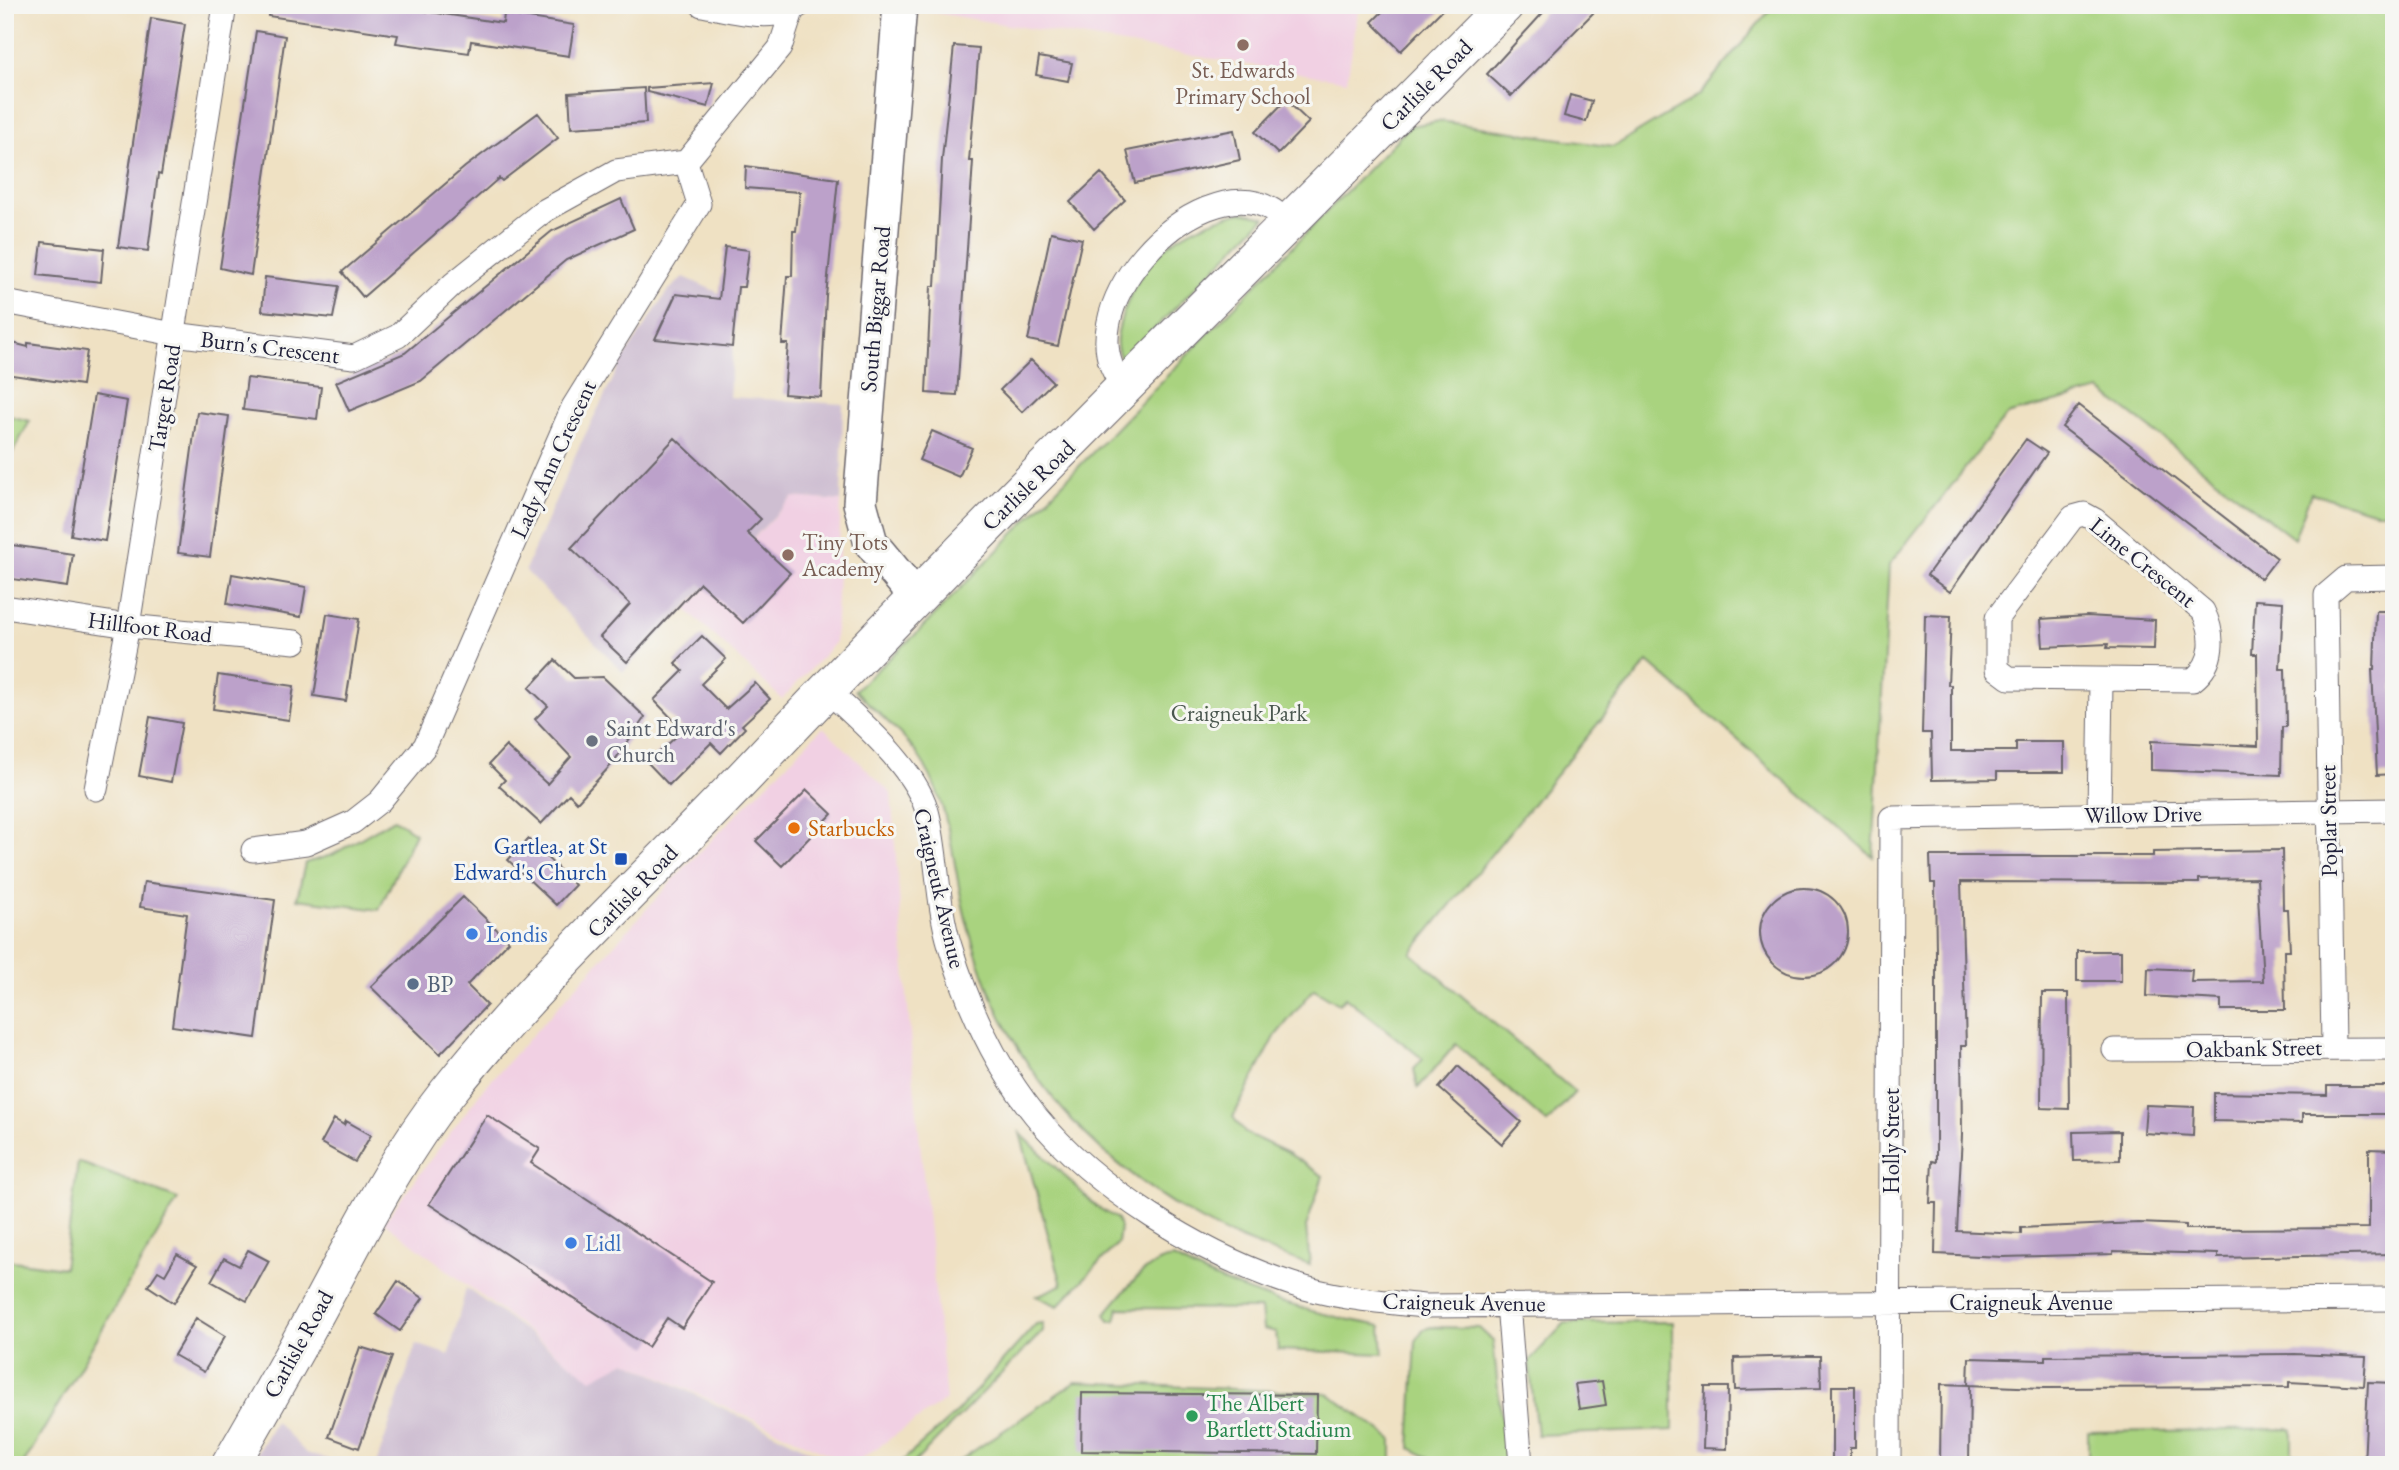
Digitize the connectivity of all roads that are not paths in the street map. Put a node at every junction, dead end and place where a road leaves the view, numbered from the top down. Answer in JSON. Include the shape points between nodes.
{"nodes":[{"id":1,"x":225,"y":5,"type":"edge"},
{"id":2,"x":702,"y":5,"type":"edge"},
{"id":3,"x":900,"y":5,"type":"edge"},
{"id":4,"x":1505,"y":5,"type":"edge"},
{"id":5,"x":796,"y":8,"type":"edge"},
{"id":6,"x":686,"y":162,"type":"junction"},
{"id":7,"x":1287,"y":223,"type":"junction"},
{"id":8,"x":5,"y":302,"type":"edge"},
{"id":9,"x":174,"y":334,"type":"junction"},
{"id":10,"x":1126,"y":388,"type":"junction"},
{"id":11,"x":2394,"y":577,"type":"edge"},
{"id":12,"x":915,"y":596,"type":"junction"},
{"id":13,"x":5,"y":607,"type":"edge"},
{"id":14,"x":128,"y":626,"type":"junction"},
{"id":15,"x":295,"y":642,"type":"dead end"},
{"id":16,"x":2101,"y":681,"type":"junction"},
{"id":17,"x":827,"y":690,"type":"junction"},
{"id":18,"x":96,"y":789,"type":"dead end"},
{"id":19,"x":2394,"y":810,"type":"edge"},
{"id":20,"x":2328,"y":811,"type":"junction"},
{"id":21,"x":2099,"y":815,"type":"junction"},
{"id":22,"x":1891,"y":818,"type":"joint"},
{"id":23,"x":253,"y":850,"type":"dead end"},
{"id":24,"x":2333,"y":1047,"type":"junction"},
{"id":25,"x":2394,"y":1049,"type":"edge"},
{"id":26,"x":2114,"y":1050,"type":"dead end"},
{"id":27,"x":2394,"y":1299,"type":"edge"},
{"id":28,"x":1891,"y":1303,"type":"junction"},
{"id":29,"x":1508,"y":1304,"type":"junction"},
{"id":30,"x":230,"y":1465,"type":"edge"},
{"id":31,"x":1521,"y":1465,"type":"edge"},
{"id":32,"x":1889,"y":1465,"type":"edge"}],
"edges":[{"from":1,"to":9,"type":"street","name":"Target Road"},
{"from":2,"to":5,"type":"street","via":[[757,14]]},
{"from":3,"to":12,"type":"street","name":"South Biggar Road","via":[[860,503],[871,544]]},
{"from":4,"to":7,"type":"main road","name":"Carlisle Road"},
{"from":5,"to":6,"type":"street","via":[[780,48]]},
{"from":6,"to":9,"type":"street","name":"Burn's Crescent","via":[[616,171],[544,211],[398,336],[354,357]]},
{"from":6,"to":23,"type":"street","name":"Lady Ann Crescent","via":[[699,204],[573,407],[425,746],[380,801],[353,822],[306,843]]},
{"from":7,"to":10,"type":"main road","name":"Carlisle Road"},
{"from":7,"to":10,"type":"street","via":[[1258,204],[1227,204],[1171,230],[1147,250],[1126,279],[1108,325],[1109,364]]},
{"from":8,"to":9,"type":"street","name":"Burn's Crescent"},
{"from":9,"to":14,"type":"street","name":"Target Road"},
{"from":10,"to":12,"type":"main road","name":"Carlisle Road"},
{"from":11,"to":20,"type":"street","name":"Poplar Street","via":[[2346,578],[2326,595]]},
{"from":12,"to":17,"type":"main road","name":"Carlisle Road"},
{"from":13,"to":14,"type":"street","name":"Hillfoot Road"},
{"from":14,"to":15,"type":"street","name":"Hillfoot Road"},
{"from":14,"to":18,"type":"street","name":"Target Road"},
{"from":16,"to":16,"type":"street","name":"Lime Crescent","via":[[2009,678],[1997,669],[1997,618],[2073,517],[2084,514],[2203,611],[2211,627],[2211,653],[2204,672],[2193,680]]},
{"from":16,"to":21,"type":"street"},
{"from":17,"to":29,"type":"street","name":"Craigneuk Avenue","via":[[901,763],[923,802],[948,942],[970,1006],[998,1061],[1036,1115],[1082,1161],[1159,1221],[1253,1270],[1295,1285],[1423,1306]]},
{"from":17,"to":30,"type":"main road","name":"Carlisle Road","via":[[558,967],[447,1092],[393,1169]]},
{"from":19,"to":20,"type":"street","name":"Willow Drive"},
{"from":20,"to":21,"type":"street","name":"Willow Drive"},
{"from":20,"to":24,"type":"street","name":"Poplar Street"},
{"from":21,"to":22,"type":"street","name":"Willow Drive"},
{"from":22,"to":28,"type":"street","name":"Holly Street"},
{"from":24,"to":25,"type":"street","name":"Oakbank Street"},
{"from":24,"to":26,"type":"street","name":"Oakbank Street"},
{"from":27,"to":28,"type":"street","name":"Craigneuk Avenue"},
{"from":28,"to":29,"type":"street","name":"Craigneuk Avenue"},
{"from":28,"to":32,"type":"street","name":"Holly Street"},
{"from":29,"to":31,"type":"street"}]}
